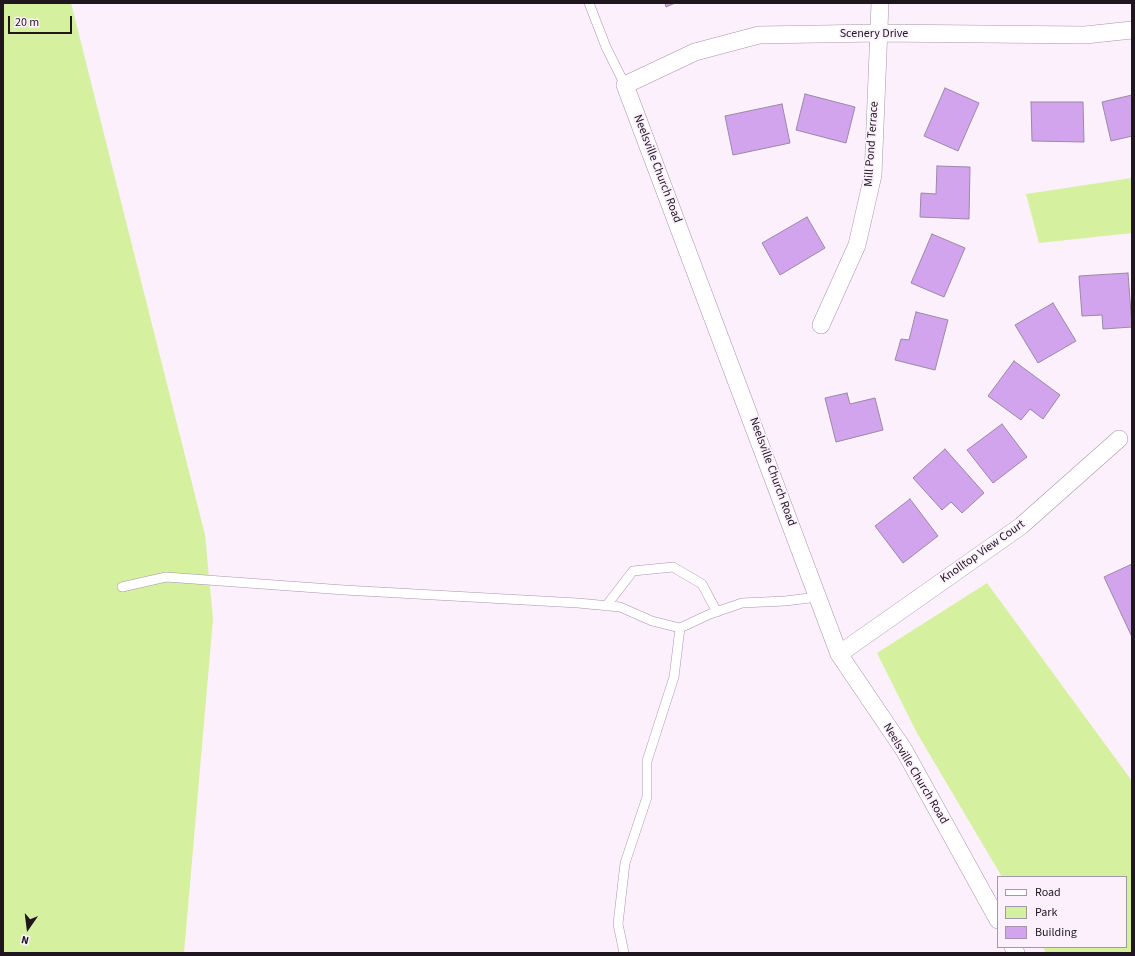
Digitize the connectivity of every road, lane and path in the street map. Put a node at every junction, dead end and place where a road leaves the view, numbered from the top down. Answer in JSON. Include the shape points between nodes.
{"nodes":[{"id":1,"x":589,"y":3,"type":"edge"},
{"id":2,"x":880,"y":3,"type":"edge"},
{"id":3,"x":1132,"y":30,"type":"edge"},
{"id":4,"x":879,"y":33,"type":"junction"},
{"id":5,"x":625,"y":85,"type":"junction"},
{"id":6,"x":821,"y":325,"type":"dead end"},
{"id":7,"x":1119,"y":439,"type":"dead end"},
{"id":8,"x":122,"y":587,"type":"dead end"},
{"id":9,"x":818,"y":596,"type":"junction"},
{"id":10,"x":606,"y":606,"type":"junction"},
{"id":11,"x":717,"y":612,"type":"junction"},
{"id":12,"x":680,"y":628,"type":"junction"},
{"id":13,"x":839,"y":654,"type":"junction"},
{"id":14,"x":997,"y":918,"type":"edge"},
{"id":15,"x":624,"y":953,"type":"edge"}],
"edges":[{"from":1,"to":5,"type":"lane","name":"Neelsville Church Road","via":[[606,47]]},
{"from":2,"to":4,"type":"street","name":"Mill Pond Terrace"},
{"from":3,"to":4,"type":"street","name":"Scenery Drive","via":[[1085,35]]},
{"from":4,"to":5,"type":"street","name":"Scenery Drive","via":[[759,35],[695,52]]},
{"from":4,"to":6,"type":"street","name":"Mill Pond Terrace","via":[[873,175],[858,245]]},
{"from":5,"to":9,"type":"street","name":"Neelsville Church Road"},
{"from":7,"to":13,"type":"street","name":"Knolltop View Court","via":[[1021,526]]},
{"from":8,"to":10,"type":"lane","via":[[166,577]]},
{"from":9,"to":11,"type":"lane","via":[[742,603]]},
{"from":9,"to":13,"type":"street","name":"Neelsville Church Road"},
{"from":10,"to":11,"type":"lane","via":[[633,571],[673,567],[702,584]]},
{"from":10,"to":12,"type":"lane","via":[[620,607],[652,621]]},
{"from":11,"to":12,"type":"lane"},
{"from":12,"to":15,"type":"lane","via":[[674,677],[647,761],[647,797],[625,863],[618,924]]},
{"from":13,"to":14,"type":"street","name":"Neelsville Church Road","via":[[904,750]]}]}
